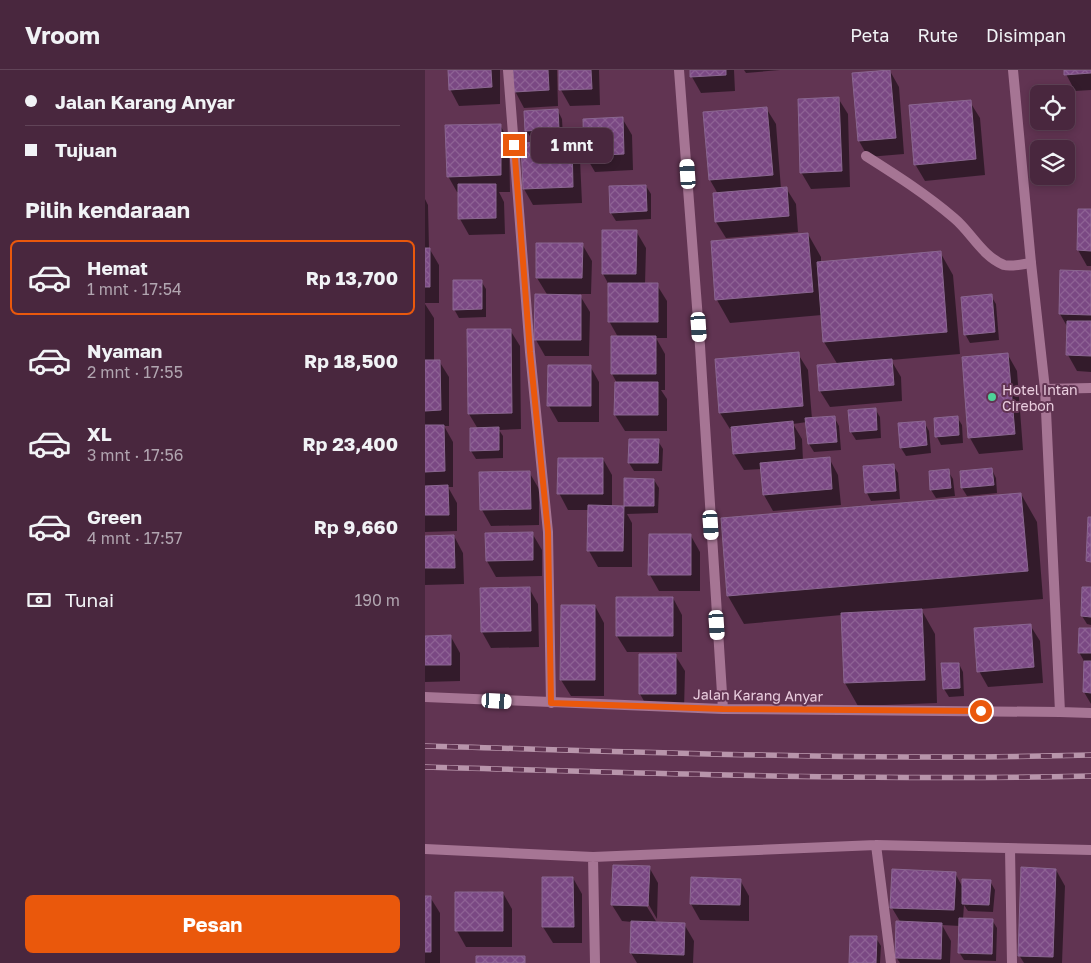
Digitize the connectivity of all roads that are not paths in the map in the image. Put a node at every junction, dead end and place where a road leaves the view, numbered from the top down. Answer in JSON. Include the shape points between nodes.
{"nodes":[{"id":1,"x":508,"y":70,"type":"edge"},
{"id":2,"x":679,"y":70,"type":"edge"},
{"id":3,"x":1013,"y":70,"type":"edge"},
{"id":4,"x":865,"y":156,"type":"dead end"},
{"id":5,"x":1031,"y":263,"type":"junction"},
{"id":6,"x":1091,"y":388,"type":"edge"},
{"id":7,"x":1045,"y":389,"type":"junction"},
{"id":8,"x":425,"y":697,"type":"edge"},
{"id":9,"x":551,"y":703,"type":"junction"},
{"id":10,"x":723,"y":709,"type":"junction"},
{"id":11,"x":1060,"y":712,"type":"junction"},
{"id":12,"x":1091,"y":714,"type":"edge"},
{"id":13,"x":877,"y":845,"type":"junction"},
{"id":14,"x":425,"y":849,"type":"edge"},
{"id":15,"x":1010,"y":849,"type":"junction"},
{"id":16,"x":1091,"y":850,"type":"edge"},
{"id":17,"x":593,"y":857,"type":"junction"},
{"id":18,"x":595,"y":963,"type":"edge"},
{"id":19,"x":891,"y":963,"type":"edge"},
{"id":20,"x":1012,"y":963,"type":"edge"}],
"edges":[{"from":1,"to":9,"type":"street","via":[[548,532]]},
{"from":2,"to":10,"type":"street"},
{"from":3,"to":5,"type":"street"},
{"from":4,"to":5,"type":"street","via":[[921,192],[955,219],[996,260],[1006,265]]},
{"from":5,"to":7,"type":"street"},
{"from":6,"to":7,"type":"street"},
{"from":7,"to":11,"type":"street"},
{"from":8,"to":9,"type":"street","name":"Jalan Karang Anyar"},
{"from":9,"to":10,"type":"street","name":"Jalan Karang Anyar"},
{"from":10,"to":11,"type":"street","name":"Jalan Karang Anyar"},
{"from":11,"to":12,"type":"street","name":"Jalan Karang Anyar"},
{"from":13,"to":15,"type":"street"},
{"from":13,"to":17,"type":"street"},
{"from":13,"to":19,"type":"street"},
{"from":14,"to":17,"type":"street"},
{"from":15,"to":16,"type":"street"},
{"from":15,"to":20,"type":"street"},
{"from":17,"to":18,"type":"street"}]}
